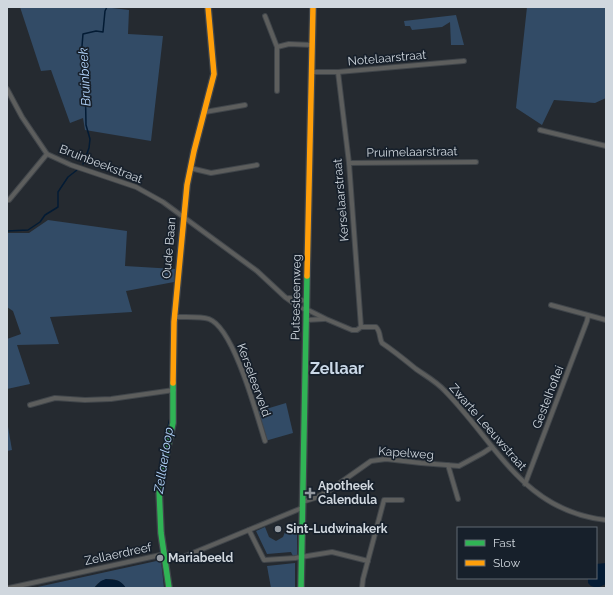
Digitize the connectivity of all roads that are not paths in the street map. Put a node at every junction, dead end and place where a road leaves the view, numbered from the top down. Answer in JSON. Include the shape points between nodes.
{"nodes":[{"id":1,"x":208,"y":7,"type":"edge"},
{"id":2,"x":313,"y":7,"type":"edge"},
{"id":3,"x":265,"y":16,"type":"dead end"},
{"id":4,"x":312,"y":45,"type":"junction"},
{"id":5,"x":277,"y":48,"type":"junction"},
{"id":6,"x":464,"y":61,"type":"dead end"},
{"id":7,"x":311,"y":72,"type":"junction"},
{"id":8,"x":338,"y":72,"type":"junction"},
{"id":9,"x":7,"y":88,"type":"edge"},
{"id":10,"x":277,"y":91,"type":"dead end"},
{"id":11,"x":245,"y":105,"type":"dead end"},
{"id":12,"x":205,"y":112,"type":"junction"},
{"id":13,"x":540,"y":130,"type":"dead end"},
{"id":14,"x":606,"y":146,"type":"edge"},
{"id":15,"x":47,"y":154,"type":"junction"},
{"id":16,"x":476,"y":162,"type":"dead end"},
{"id":17,"x":349,"y":163,"type":"junction"},
{"id":18,"x":257,"y":165,"type":"dead end"},
{"id":19,"x":190,"y":168,"type":"junction"},
{"id":20,"x":7,"y":200,"type":"edge"},
{"id":21,"x":183,"y":217,"type":"junction"},
{"id":22,"x":285,"y":296,"type":"junction"},
{"id":23,"x":307,"y":301,"type":"junction"},
{"id":24,"x":551,"y":305,"type":"dead end"},
{"id":25,"x":306,"y":309,"type":"junction"},
{"id":26,"x":588,"y":316,"type":"junction"},
{"id":27,"x":175,"y":317,"type":"junction"},
{"id":28,"x":326,"y":319,"type":"junction"},
{"id":29,"x":306,"y":320,"type":"junction"},
{"id":30,"x":606,"y":320,"type":"edge"},
{"id":31,"x":361,"y":327,"type":"junction"},
{"id":32,"x":174,"y":390,"type":"junction"},
{"id":33,"x":30,"y":406,"type":"dead end"},
{"id":34,"x":265,"y":441,"type":"dead end"},
{"id":35,"x":492,"y":447,"type":"junction"},
{"id":36,"x":448,"y":466,"type":"junction"},
{"id":37,"x":526,"y":484,"type":"junction"},
{"id":38,"x":458,"y":499,"type":"dead end"},
{"id":39,"x":402,"y":500,"type":"dead end"},
{"id":40,"x":302,"y":505,"type":"junction"},
{"id":41,"x":606,"y":520,"type":"edge"},
{"id":42,"x":249,"y":530,"type":"junction"},
{"id":43,"x":164,"y":554,"type":"junction"},
{"id":44,"x":302,"y":556,"type":"junction"},
{"id":45,"x":368,"y":560,"type":"junction"},
{"id":46,"x":9,"y":588,"type":"edge"},
{"id":47,"x":169,"y":588,"type":"edge"},
{"id":48,"x":301,"y":588,"type":"edge"},
{"id":49,"x":362,"y":588,"type":"edge"}],
"edges":[{"from":1,"to":12,"type":"street","name":"Oude Baan","via":[[214,74]]},
{"from":2,"to":4,"type":"street","name":"Putsesteenweg"},
{"from":3,"to":5,"type":"street"},
{"from":4,"to":5,"type":"street","via":[[289,44]]},
{"from":4,"to":7,"type":"street","name":"Putsesteenweg"},
{"from":5,"to":10,"type":"street"},
{"from":6,"to":8,"type":"street","name":"Notelaarstraat"},
{"from":7,"to":8,"type":"street","name":"Notelaarstraat"},
{"from":7,"to":23,"type":"street","name":"Putsesteenweg"},
{"from":8,"to":17,"type":"street","name":"Kerselaarstraat"},
{"from":9,"to":15,"type":"street","name":"Bruinbeekstraat","via":[[22,118]]},
{"from":11,"to":12,"type":"street"},
{"from":12,"to":19,"type":"street","name":"Oude Baan"},
{"from":13,"to":14,"type":"street"},
{"from":15,"to":20,"type":"street"},
{"from":15,"to":21,"type":"street","name":"Bruinbeekstraat","via":[[136,187]]},
{"from":16,"to":17,"type":"street","name":"Pruimelaarstraat"},
{"from":17,"to":31,"type":"street","name":"Kerselaarstraat"},
{"from":18,"to":19,"type":"street","via":[[211,173]]},
{"from":19,"to":21,"type":"street","name":"Oude Baan"},
{"from":21,"to":22,"type":"street","name":"Bruinbeekstraat","via":[[257,271]]},
{"from":21,"to":27,"type":"street","name":"Oude Baan"},
{"from":22,"to":23,"type":"street","name":"Bruinbeekstraat"},
{"from":22,"to":25,"type":"street","name":"Bruinbeekstraat"},
{"from":23,"to":25,"type":"street","name":"Putsesteenweg"},
{"from":24,"to":26,"type":"street"},
{"from":25,"to":28,"type":"street","name":"Zwarte Leeuwstraat"},
{"from":25,"to":29,"type":"street","name":"Putsesteenweg"},
{"from":26,"to":30,"type":"street"},
{"from":26,"to":37,"type":"street","name":"Gestelhoflei"},
{"from":27,"to":32,"type":"street","name":"Oude Baan"},
{"from":27,"to":34,"type":"street","name":"Kerseleerveld","via":[[209,319],[216,323],[228,340],[246,381]]},
{"from":28,"to":29,"type":"street","name":"Zwarte Leeuwstraat"},
{"from":28,"to":31,"type":"street","name":"Zwarte Leeuwstraat","via":[[352,330]]},
{"from":29,"to":40,"type":"street","name":"Putsesteenweg"},
{"from":31,"to":35,"type":"street","name":"Zwarte Leeuwstraat","via":[[376,327],[382,343],[445,390]]},
{"from":32,"to":33,"type":"street","via":[[111,399],[55,398]]},
{"from":32,"to":43,"type":"street","name":"Oude Baan","via":[[173,423],[159,488]]},
{"from":35,"to":36,"type":"street","name":"Kapelweg","via":[[463,465]]},
{"from":35,"to":37,"type":"street","name":"Zwarte Leeuwstraat"},
{"from":36,"to":38,"type":"street","name":"Kapelweg"},
{"from":36,"to":40,"type":"street","name":"Kapelweg","via":[[386,459],[371,461],[327,492]]},
{"from":37,"to":41,"type":"street","name":"Zwarte Leeuwstraat","via":[[546,499],[579,515]]},
{"from":39,"to":45,"type":"street","via":[[384,500]]},
{"from":40,"to":42,"type":"street","name":"Zellaerdreef"},
{"from":40,"to":44,"type":"street","name":"Putsesteenweg"},
{"from":42,"to":43,"type":"street","name":"Zellaerdreef","via":[[179,558],[167,557]]},
{"from":42,"to":44,"type":"street","via":[[264,560]]},
{"from":43,"to":46,"type":"street","name":"Zellaerdreef"},
{"from":43,"to":47,"type":"street","name":"Oude Baan"},
{"from":44,"to":45,"type":"street","via":[[332,552]]},
{"from":44,"to":48,"type":"street","name":"Putsesteenweg"},
{"from":45,"to":49,"type":"street"}]}
